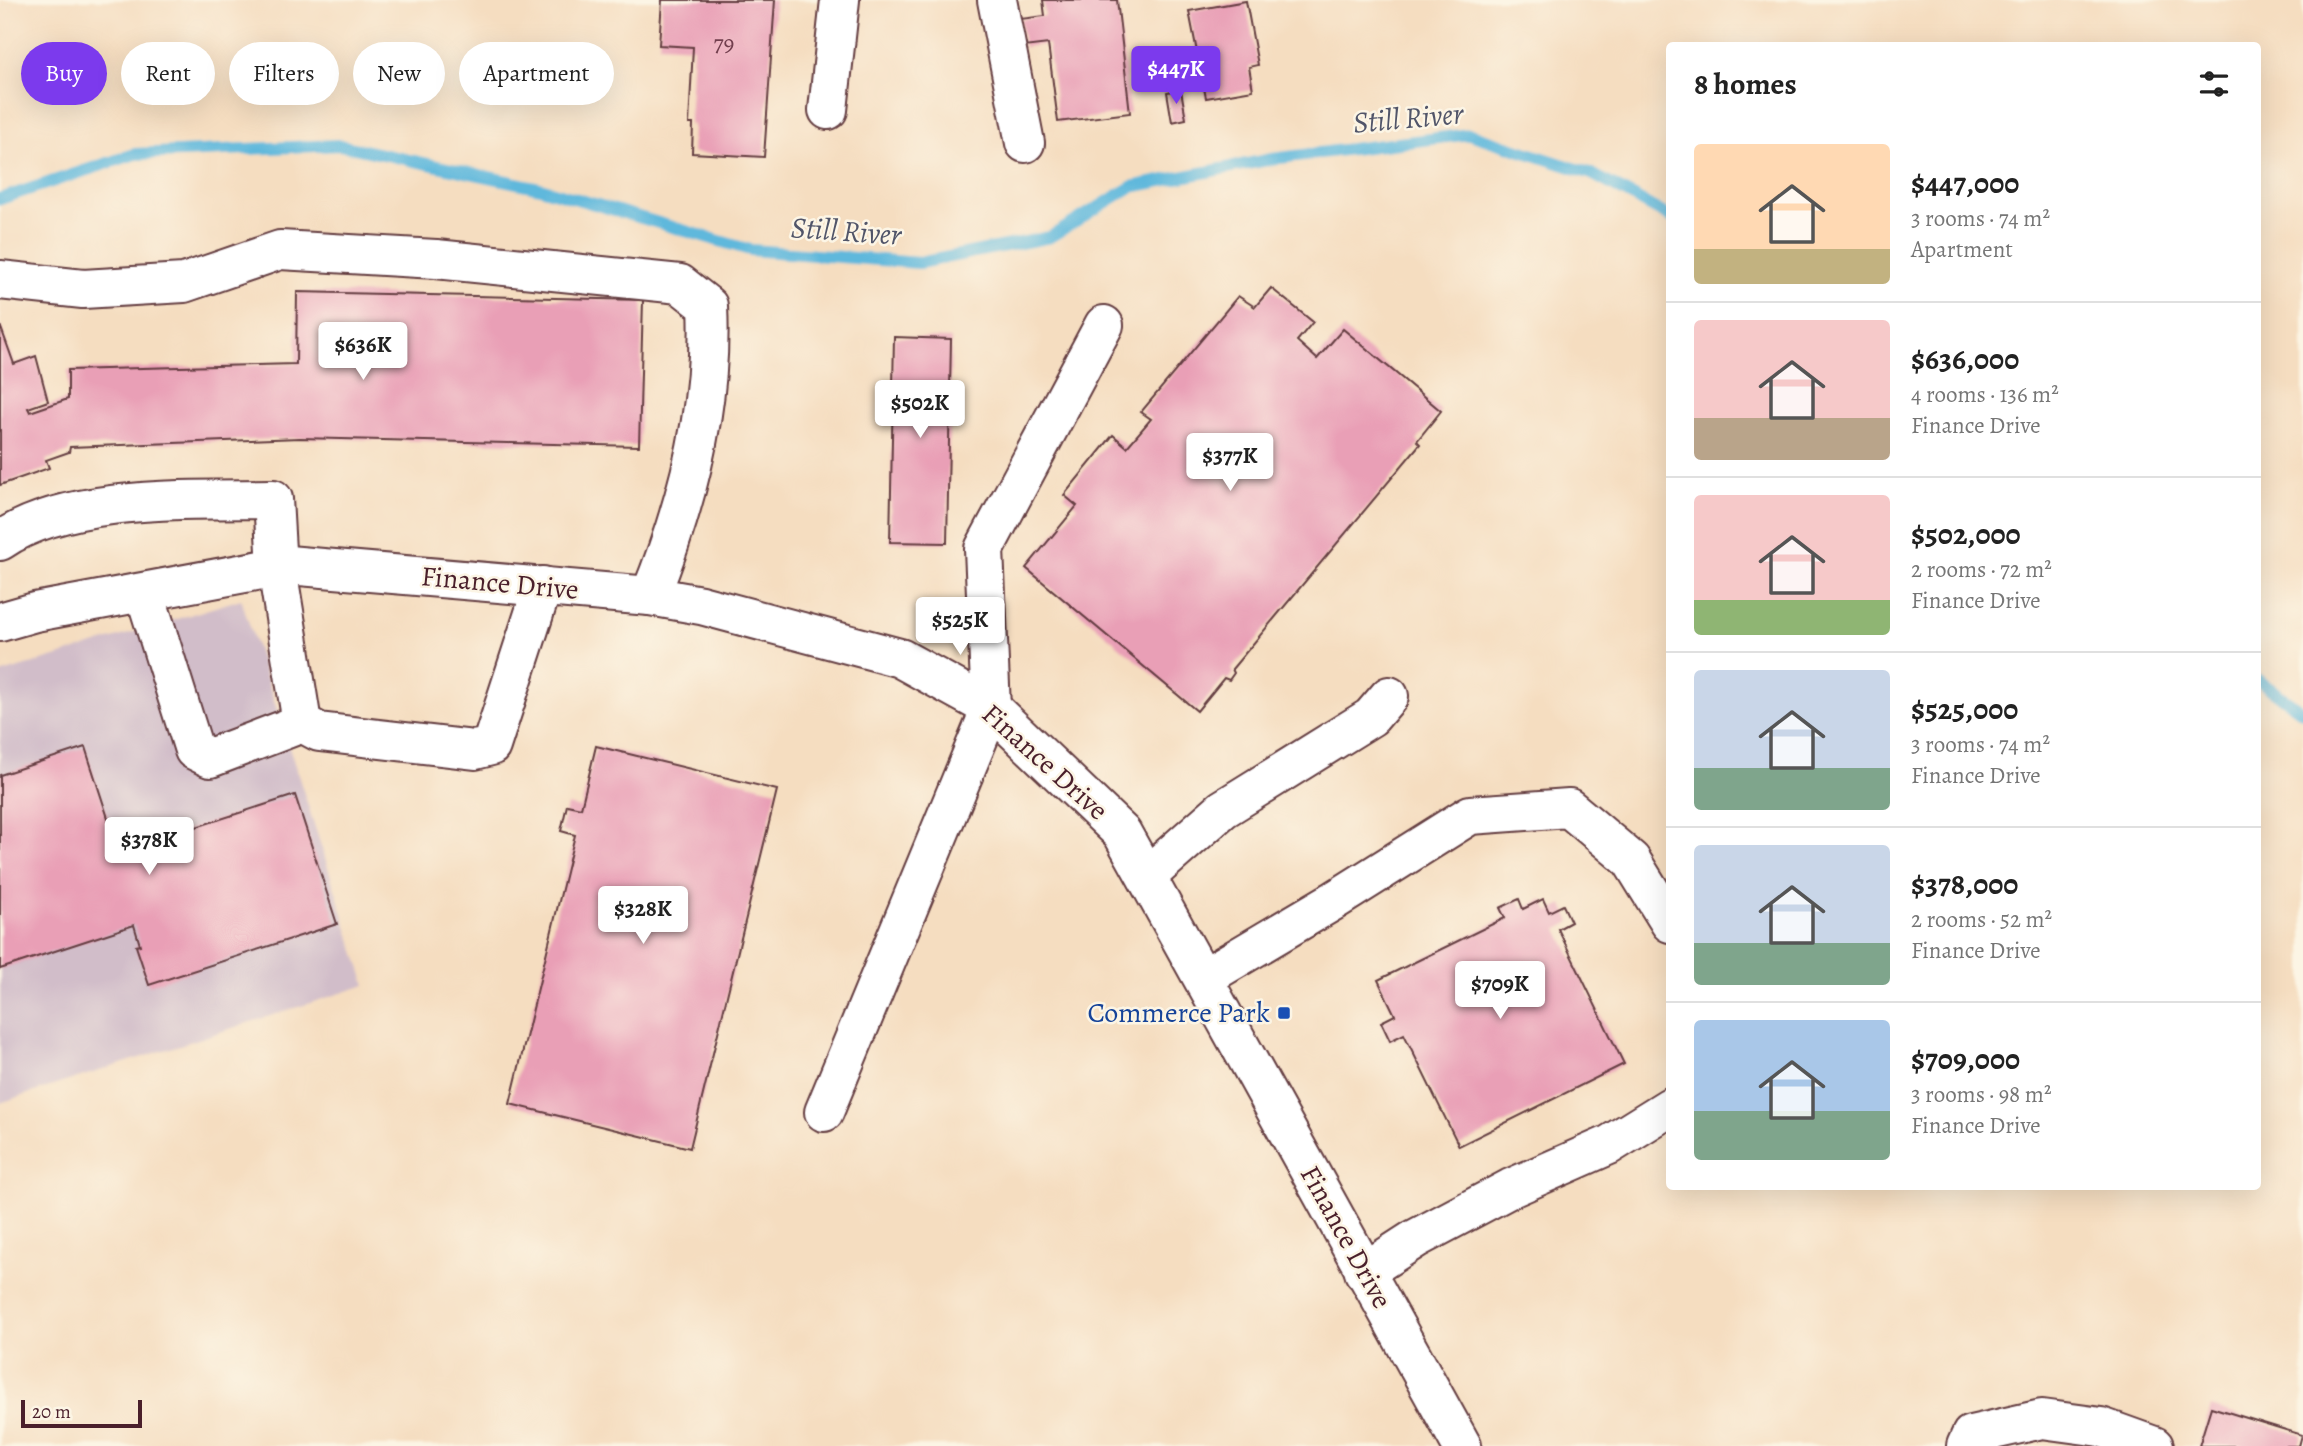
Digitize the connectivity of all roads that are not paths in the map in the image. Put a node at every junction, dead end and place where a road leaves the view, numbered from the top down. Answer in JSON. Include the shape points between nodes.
{"nodes":[{"id":1,"x":840,"y":0,"type":"edge"},
{"id":2,"x":998,"y":0,"type":"edge"},
{"id":3,"x":828,"y":110,"type":"dead end"},
{"id":4,"x":1025,"y":143,"type":"dead end"},
{"id":5,"x":0,"y":280,"type":"edge"},
{"id":6,"x":1104,"y":325,"type":"dead end"},
{"id":7,"x":0,"y":541,"type":"edge"},
{"id":8,"x":277,"y":568,"type":"junction"},
{"id":9,"x":543,"y":586,"type":"junction"},
{"id":10,"x":145,"y":594,"type":"junction"},
{"id":11,"x":650,"y":596,"type":"junction"},
{"id":12,"x":17,"y":617,"type":"edge"},
{"id":13,"x":1389,"y":696,"type":"dead end"},
{"id":14,"x":991,"y":708,"type":"junction"},
{"id":15,"x":302,"y":723,"type":"junction"},
{"id":16,"x":1147,"y":876,"type":"junction"},
{"id":17,"x":1666,"y":917,"type":"edge"},
{"id":18,"x":1205,"y":977,"type":"junction"},
{"id":19,"x":1666,"y":1109,"type":"edge"},
{"id":20,"x":824,"y":1112,"type":"dead end"},
{"id":21,"x":1364,"y":1272,"type":"junction"},
{"id":22,"x":1462,"y":1446,"type":"edge"},
{"id":23,"x":1966,"y":1446,"type":"edge"},
{"id":24,"x":2154,"y":1446,"type":"edge"}],
"edges":[{"from":1,"to":3,"type":"street"},
{"from":2,"to":4,"type":"street"},
{"from":5,"to":11,"type":"street","via":[[83,289],[184,283],[280,250],[436,259],[680,284],[708,306],[710,337],[688,491]]},
{"from":6,"to":14,"type":"street","via":[[984,549]]},
{"from":7,"to":8,"type":"street","via":[[21,526],[142,501],[273,499]]},
{"from":8,"to":9,"type":"street","name":"Finance Drive","via":[[288,565]]},
{"from":8,"to":10,"type":"street","name":"Finance Drive"},
{"from":8,"to":15,"type":"street"},
{"from":9,"to":11,"type":"street","name":"Finance Drive"},
{"from":9,"to":15,"type":"street","via":[[491,746],[475,750],[319,733]]},
{"from":10,"to":12,"type":"street","name":"Finance Drive"},
{"from":10,"to":15,"type":"street","via":[[194,750],[210,758]]},
{"from":11,"to":14,"type":"street","name":"Finance Drive","via":[[701,605],[900,658]]},
{"from":13,"to":16,"type":"street","via":[[1371,717],[1223,809]]},
{"from":14,"to":16,"type":"street","name":"Finance Drive","via":[[1122,833]]},
{"from":14,"to":20,"type":"street"},
{"from":16,"to":18,"type":"street","name":"Finance Drive"},
{"from":17,"to":18,"type":"street","via":[[1631,860],[1569,808],[1470,815]]},
{"from":18,"to":21,"type":"street","name":"Finance Drive"},
{"from":19,"to":21,"type":"street","via":[[1609,1145],[1511,1188],[1426,1233]]},
{"from":21,"to":22,"type":"street","name":"Finance Drive"},
{"from":23,"to":24,"type":"street","via":[[1970,1435],[2042,1419],[2101,1427]]}]}
